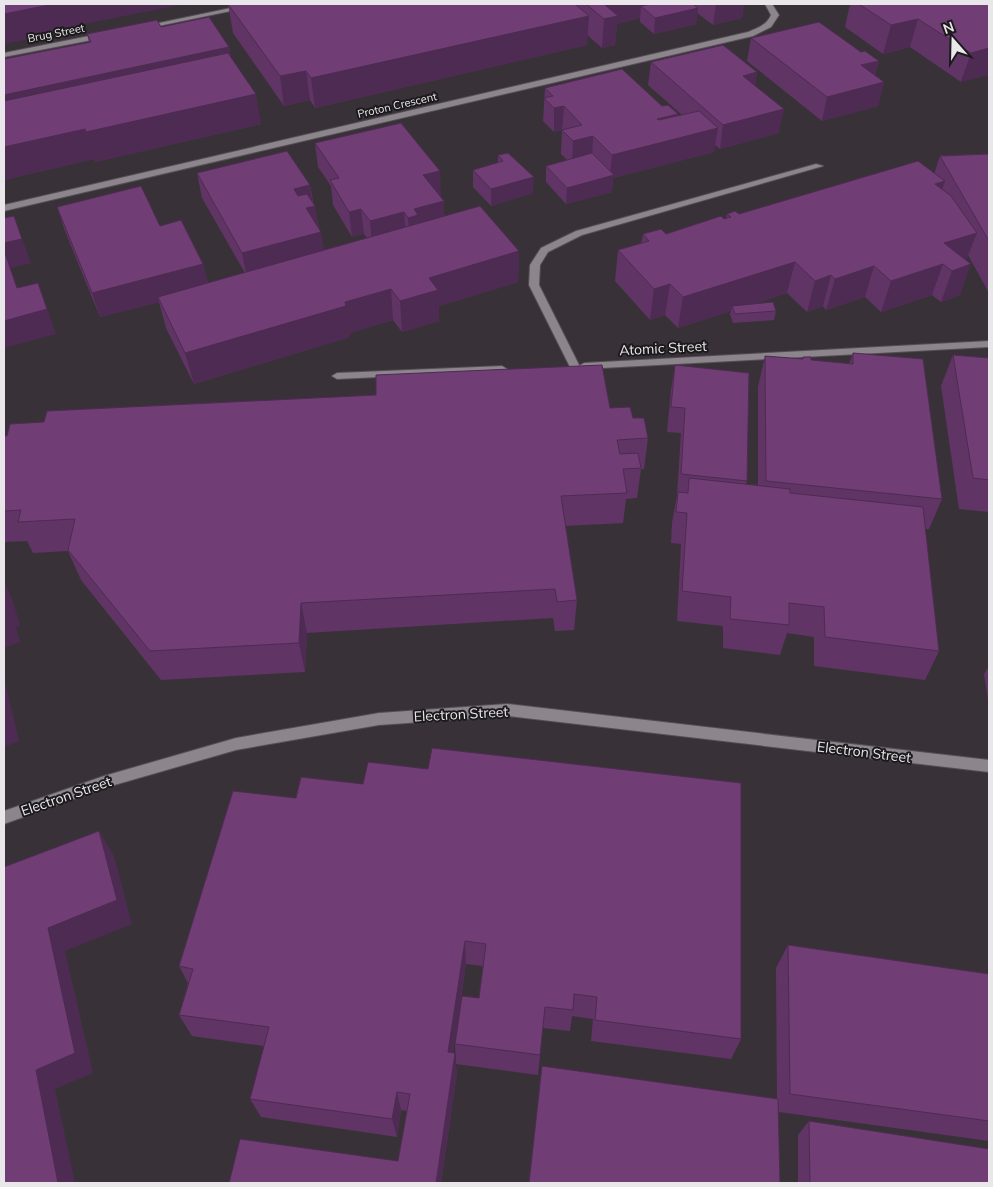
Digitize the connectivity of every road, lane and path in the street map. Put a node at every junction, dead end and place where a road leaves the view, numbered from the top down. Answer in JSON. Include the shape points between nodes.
{"nodes":[{"id":1,"x":260,"y":4,"type":"edge"},
{"id":2,"x":769,"y":4,"type":"edge"},
{"id":3,"x":137,"y":28,"type":"edge"},
{"id":4,"x":108,"y":34,"type":"edge"},
{"id":5,"x":4,"y":55,"type":"edge"},
{"id":6,"x":819,"y":166,"type":"dead end"},
{"id":7,"x":4,"y":208,"type":"edge"},
{"id":8,"x":989,"y":344,"type":"edge"},
{"id":9,"x":516,"y":369,"type":"edge"},
{"id":10,"x":337,"y":376,"type":"dead end"},
{"id":11,"x":989,"y":766,"type":"edge"},
{"id":12,"x":4,"y":818,"type":"edge"}],
"edges":[{"from":1,"to":3,"type":"street"},
{"from":2,"to":7,"type":"street","name":"Proton Crescent","via":[[775,15],[773,22],[750,34]]},
{"from":4,"to":5,"type":"street","name":"Brug Street"},
{"from":6,"to":8,"type":"street","name":"Atomic Street","via":[[579,233],[544,250],[535,265],[534,285],[570,367]]},
{"from":9,"to":10,"type":"street"},
{"from":11,"to":12,"type":"street","name":"Electron Street","via":[[507,710],[379,719],[236,744],[104,782]]}]}
